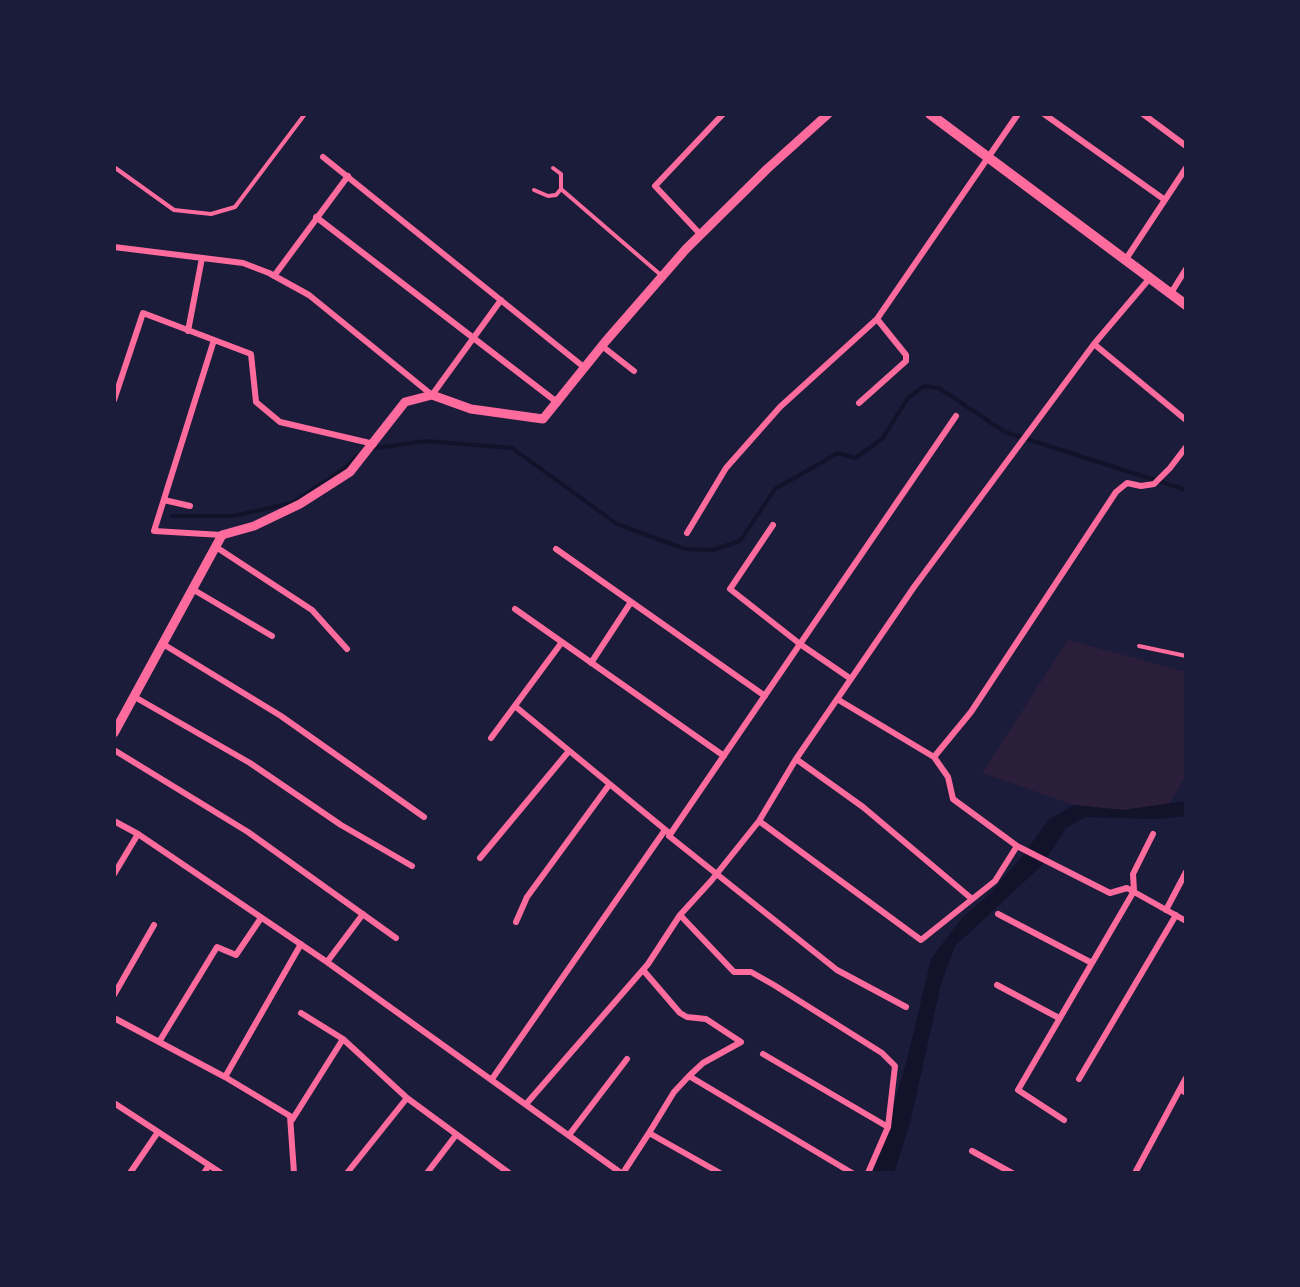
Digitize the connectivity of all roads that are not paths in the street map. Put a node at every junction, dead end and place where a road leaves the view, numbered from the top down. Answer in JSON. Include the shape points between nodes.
{"nodes":[{"id":1,"x":305,"y":114,"type":"edge"},
{"id":2,"x":723,"y":114,"type":"edge"},
{"id":3,"x":828,"y":114,"type":"edge"},
{"id":4,"x":930,"y":114,"type":"edge"},
{"id":5,"x":1018,"y":114,"type":"edge"},
{"id":6,"x":1044,"y":114,"type":"edge"},
{"id":7,"x":1143,"y":114,"type":"edge"},
{"id":8,"x":1186,"y":146,"type":"edge"},
{"id":9,"x":987,"y":156,"type":"junction"},
{"id":10,"x":323,"y":157,"type":"dead end"},
{"id":11,"x":114,"y":167,"type":"edge"},
{"id":12,"x":553,"y":168,"type":"dead end"},
{"id":13,"x":1186,"y":168,"type":"edge"},
{"id":14,"x":348,"y":176,"type":"junction"},
{"id":15,"x":561,"y":189,"type":"junction"},
{"id":16,"x":534,"y":190,"type":"dead end"},
{"id":17,"x":1164,"y":200,"type":"junction"},
{"id":18,"x":316,"y":217,"type":"junction"},
{"id":19,"x":701,"y":235,"type":"junction"},
{"id":20,"x":114,"y":247,"type":"edge"},
{"id":21,"x":202,"y":258,"type":"junction"},
{"id":22,"x":1126,"y":259,"type":"junction"},
{"id":23,"x":1186,"y":269,"type":"edge"},
{"id":24,"x":274,"y":276,"type":"junction"},
{"id":25,"x":662,"y":276,"type":"junction"},
{"id":26,"x":1150,"y":278,"type":"junction"},
{"id":27,"x":1171,"y":293,"type":"junction"},
{"id":28,"x":501,"y":300,"type":"junction"},
{"id":29,"x":1186,"y":305,"type":"edge"},
{"id":30,"x":877,"y":319,"type":"junction"},
{"id":31,"x":188,"y":331,"type":"junction"},
{"id":32,"x":473,"y":338,"type":"junction"},
{"id":33,"x":214,"y":340,"type":"junction"},
{"id":34,"x":1094,"y":344,"type":"junction"},
{"id":35,"x":602,"y":346,"type":"junction"},
{"id":36,"x":585,"y":368,"type":"junction"},
{"id":37,"x":634,"y":371,"type":"dead end"},
{"id":38,"x":432,"y":395,"type":"junction"},
{"id":39,"x":114,"y":400,"type":"edge"},
{"id":40,"x":558,"y":403,"type":"junction"},
{"id":41,"x":859,"y":403,"type":"dead end"},
{"id":42,"x":956,"y":416,"type":"dead end"},
{"id":43,"x":1186,"y":420,"type":"edge"},
{"id":44,"x":374,"y":444,"type":"junction"},
{"id":45,"x":1186,"y":447,"type":"edge"},
{"id":46,"x":164,"y":500,"type":"junction"},
{"id":47,"x":190,"y":506,"type":"dead end"},
{"id":48,"x":773,"y":525,"type":"dead end"},
{"id":49,"x":687,"y":533,"type":"dead end"},
{"id":50,"x":222,"y":535,"type":"junction"},
{"id":51,"x":216,"y":547,"type":"junction"},
{"id":52,"x":556,"y":549,"type":"dead end"},
{"id":53,"x":194,"y":590,"type":"junction"},
{"id":54,"x":631,"y":602,"type":"junction"},
{"id":55,"x":515,"y":609,"type":"dead end"},
{"id":56,"x":272,"y":636,"type":"dead end"},
{"id":57,"x":562,"y":642,"type":"junction"},
{"id":58,"x":163,"y":644,"type":"junction"},
{"id":59,"x":800,"y":644,"type":"junction"},
{"id":60,"x":1139,"y":646,"type":"dead end"},
{"id":61,"x":346,"y":650,"type":"dead end"},
{"id":62,"x":1186,"y":656,"type":"edge"},
{"id":63,"x":591,"y":663,"type":"junction"},
{"id":64,"x":851,"y":679,"type":"junction"},
{"id":65,"x":133,"y":696,"type":"junction"},
{"id":66,"x":765,"y":696,"type":"junction"},
{"id":67,"x":837,"y":699,"type":"junction"},
{"id":68,"x":516,"y":707,"type":"junction"},
{"id":69,"x":114,"y":733,"type":"edge"},
{"id":70,"x":491,"y":738,"type":"dead end"},
{"id":71,"x":114,"y":750,"type":"edge"},
{"id":72,"x":569,"y":751,"type":"junction"},
{"id":73,"x":724,"y":756,"type":"junction"},
{"id":74,"x":934,"y":757,"type":"junction"},
{"id":75,"x":796,"y":759,"type":"junction"},
{"id":76,"x":609,"y":785,"type":"junction"},
{"id":77,"x":424,"y":817,"type":"dead end"},
{"id":78,"x":114,"y":821,"type":"edge"},
{"id":79,"x":759,"y":821,"type":"junction"},
{"id":80,"x":668,"y":832,"type":"junction"},
{"id":81,"x":138,"y":834,"type":"junction"},
{"id":82,"x":1154,"y":834,"type":"dead end"},
{"id":83,"x":1017,"y":846,"type":"junction"},
{"id":84,"x":480,"y":858,"type":"dead end"},
{"id":85,"x":412,"y":866,"type":"dead end"},
{"id":86,"x":1186,"y":872,"type":"edge"},
{"id":87,"x":114,"y":874,"type":"edge"},
{"id":88,"x":716,"y":875,"type":"junction"},
{"id":89,"x":1134,"y":891,"type":"junction"},
{"id":90,"x":972,"y":899,"type":"junction"},
{"id":91,"x":1166,"y":910,"type":"junction"},
{"id":92,"x":363,"y":914,"type":"junction"},
{"id":93,"x":998,"y":914,"type":"dead end"},
{"id":94,"x":680,"y":915,"type":"junction"},
{"id":95,"x":1176,"y":915,"type":"junction"},
{"id":96,"x":261,"y":918,"type":"junction"},
{"id":97,"x":1186,"y":921,"type":"edge"},
{"id":98,"x":516,"y":922,"type":"dead end"},
{"id":99,"x":154,"y":925,"type":"dead end"},
{"id":100,"x":396,"y":938,"type":"dead end"},
{"id":101,"x":301,"y":944,"type":"junction"},
{"id":102,"x":327,"y":962,"type":"junction"},
{"id":103,"x":1092,"y":963,"type":"junction"},
{"id":104,"x":643,"y":970,"type":"junction"},
{"id":105,"x":997,"y":985,"type":"dead end"},
{"id":106,"x":114,"y":995,"type":"edge"},
{"id":107,"x":906,"y":1007,"type":"dead end"},
{"id":108,"x":302,"y":1013,"type":"dead end"},
{"id":109,"x":114,"y":1018,"type":"edge"},
{"id":110,"x":1059,"y":1018,"type":"junction"},
{"id":111,"x":343,"y":1040,"type":"junction"},
{"id":112,"x":159,"y":1042,"type":"junction"},
{"id":113,"x":763,"y":1054,"type":"dead end"},
{"id":114,"x":627,"y":1059,"type":"dead end"},
{"id":115,"x":688,"y":1076,"type":"junction"},
{"id":116,"x":225,"y":1077,"type":"junction"},
{"id":117,"x":1186,"y":1078,"type":"edge"},
{"id":118,"x":492,"y":1079,"type":"junction"},
{"id":119,"x":1079,"y":1079,"type":"dead end"},
{"id":120,"x":1183,"y":1091,"type":"edge"},
{"id":121,"x":407,"y":1098,"type":"junction"},
{"id":122,"x":114,"y":1103,"type":"edge"},
{"id":123,"x":527,"y":1103,"type":"junction"},
{"id":124,"x":292,"y":1120,"type":"junction"},
{"id":125,"x":1064,"y":1120,"type":"dead end"},
{"id":126,"x":888,"y":1126,"type":"junction"},
{"id":127,"x":158,"y":1132,"type":"junction"},
{"id":128,"x":649,"y":1133,"type":"junction"},
{"id":129,"x":456,"y":1135,"type":"junction"},
{"id":130,"x":569,"y":1135,"type":"junction"},
{"id":131,"x":972,"y":1151,"type":"dead end"},
{"id":132,"x":209,"y":1165,"type":"junction"},
{"id":133,"x":130,"y":1173,"type":"edge"},
{"id":134,"x":204,"y":1173,"type":"edge"},
{"id":135,"x":221,"y":1173,"type":"edge"},
{"id":136,"x":294,"y":1173,"type":"edge"},
{"id":137,"x":347,"y":1173,"type":"edge"},
{"id":138,"x":427,"y":1173,"type":"edge"},
{"id":139,"x":509,"y":1173,"type":"edge"},
{"id":140,"x":622,"y":1173,"type":"edge"},
{"id":141,"x":720,"y":1173,"type":"edge"},
{"id":142,"x":852,"y":1173,"type":"edge"},
{"id":143,"x":868,"y":1173,"type":"edge"},
{"id":144,"x":1012,"y":1173,"type":"edge"},
{"id":145,"x":1135,"y":1173,"type":"edge"}],
"edges":[{"from":1,"to":11,"type":"lane","via":[[236,207],[211,214],[174,210]]},
{"from":2,"to":19,"type":"street","via":[[655,186]]},
{"from":3,"to":19,"type":"street"},
{"from":4,"to":9,"type":"main road"},
{"from":5,"to":9,"type":"street"},
{"from":6,"to":17,"type":"street"},
{"from":7,"to":8,"type":"street"},
{"from":9,"to":22,"type":"main road"},
{"from":9,"to":30,"type":"street"},
{"from":10,"to":14,"type":"street"},
{"from":12,"to":15,"type":"lane","via":[[561,174]]},
{"from":13,"to":17,"type":"street"},
{"from":14,"to":18,"type":"street"},
{"from":14,"to":28,"type":"street"},
{"from":15,"to":16,"type":"lane","via":[[548,196]]},
{"from":15,"to":25,"type":"lane"},
{"from":17,"to":22,"type":"street"},
{"from":18,"to":24,"type":"street"},
{"from":18,"to":32,"type":"street"},
{"from":19,"to":25,"type":"street"},
{"from":20,"to":21,"type":"street"},
{"from":21,"to":24,"type":"street","via":[[243,263]]},
{"from":21,"to":31,"type":"street"},
{"from":22,"to":26,"type":"main road"},
{"from":23,"to":27,"type":"street"},
{"from":24,"to":38,"type":"street","via":[[309,295]]},
{"from":25,"to":35,"type":"street"},
{"from":26,"to":27,"type":"main road"},
{"from":26,"to":34,"type":"street"},
{"from":27,"to":29,"type":"main road"},
{"from":28,"to":32,"type":"street"},
{"from":28,"to":36,"type":"street"},
{"from":30,"to":41,"type":"street","via":[[906,355],[906,361]]},
{"from":30,"to":49,"type":"street","via":[[780,407],[726,468]]},
{"from":31,"to":33,"type":"street"},
{"from":31,"to":39,"type":"street","via":[[143,313]]},
{"from":32,"to":38,"type":"street"},
{"from":32,"to":40,"type":"street"},
{"from":33,"to":44,"type":"street","via":[[251,354],[256,402],[280,422]]},
{"from":33,"to":46,"type":"street"},
{"from":34,"to":43,"type":"street"},
{"from":34,"to":64,"type":"street"},
{"from":35,"to":36,"type":"street"},
{"from":35,"to":37,"type":"street"},
{"from":36,"to":40,"type":"street"},
{"from":38,"to":40,"type":"street","via":[[471,409],[543,419]]},
{"from":38,"to":44,"type":"street","via":[[405,402]]},
{"from":42,"to":59,"type":"street"},
{"from":44,"to":50,"type":"street","via":[[350,472],[300,504],[254,526]]},
{"from":45,"to":74,"type":"street","via":[[1154,484],[1127,483],[1116,492],[971,712]]},
{"from":46,"to":47,"type":"street"},
{"from":46,"to":50,"type":"street","via":[[154,531]]},
{"from":48,"to":59,"type":"street","via":[[730,589]]},
{"from":50,"to":51,"type":"street"},
{"from":51,"to":53,"type":"street"},
{"from":51,"to":61,"type":"street","via":[[312,610]]},
{"from":52,"to":54,"type":"street"},
{"from":53,"to":56,"type":"street"},
{"from":53,"to":58,"type":"street"},
{"from":54,"to":63,"type":"street"},
{"from":54,"to":66,"type":"street"},
{"from":55,"to":57,"type":"street"},
{"from":57,"to":63,"type":"street"},
{"from":57,"to":68,"type":"street"},
{"from":58,"to":65,"type":"street"},
{"from":58,"to":77,"type":"street","via":[[281,716]]},
{"from":59,"to":64,"type":"street"},
{"from":59,"to":66,"type":"street"},
{"from":60,"to":62,"type":"lane"},
{"from":63,"to":73,"type":"street"},
{"from":64,"to":67,"type":"street"},
{"from":65,"to":69,"type":"street"},
{"from":65,"to":85,"type":"street","via":[[250,763],[341,825]]},
{"from":66,"to":73,"type":"street"},
{"from":67,"to":74,"type":"street"},
{"from":67,"to":75,"type":"street"},
{"from":68,"to":70,"type":"street"},
{"from":68,"to":72,"type":"street"},
{"from":71,"to":92,"type":"street","via":[[248,832]]},
{"from":72,"to":76,"type":"street"},
{"from":72,"to":84,"type":"street"},
{"from":73,"to":80,"type":"street"},
{"from":74,"to":83,"type":"street","via":[[948,777],[952,799]]},
{"from":75,"to":79,"type":"street"},
{"from":75,"to":90,"type":"street","via":[[863,807]]},
{"from":76,"to":80,"type":"street"},
{"from":76,"to":98,"type":"street","via":[[527,897]]},
{"from":78,"to":81,"type":"street"},
{"from":79,"to":88,"type":"street"},
{"from":79,"to":90,"type":"street","via":[[921,940]]},
{"from":80,"to":88,"type":"street"},
{"from":80,"to":118,"type":"street"},
{"from":81,"to":87,"type":"street"},
{"from":81,"to":96,"type":"street"},
{"from":82,"to":89,"type":"street","via":[[1133,874]]},
{"from":83,"to":89,"type":"street","via":[[1110,893],[1127,888]]},
{"from":83,"to":90,"type":"street","via":[[995,881]]},
{"from":86,"to":91,"type":"street"},
{"from":88,"to":94,"type":"street"},
{"from":88,"to":107,"type":"street","via":[[837,970]]},
{"from":89,"to":91,"type":"street"},
{"from":89,"to":103,"type":"street"},
{"from":91,"to":95,"type":"street"},
{"from":92,"to":100,"type":"street"},
{"from":92,"to":102,"type":"street"},
{"from":93,"to":103,"type":"street"},
{"from":94,"to":104,"type":"street"},
{"from":94,"to":126,"type":"street","via":[[734,972],[751,972],[882,1053],[895,1066]]},
{"from":95,"to":97,"type":"street"},
{"from":95,"to":119,"type":"street"},
{"from":96,"to":101,"type":"street"},
{"from":96,"to":112,"type":"street","via":[[236,955],[218,947]]},
{"from":99,"to":106,"type":"street"},
{"from":101,"to":102,"type":"street"},
{"from":101,"to":116,"type":"street"},
{"from":102,"to":118,"type":"street"},
{"from":103,"to":110,"type":"street"},
{"from":104,"to":115,"type":"street","via":[[680,1013],[706,1019],[741,1042]]},
{"from":104,"to":123,"type":"street"},
{"from":105,"to":110,"type":"street"},
{"from":108,"to":111,"type":"street"},
{"from":109,"to":112,"type":"street"},
{"from":110,"to":125,"type":"street","via":[[1018,1090]]},
{"from":111,"to":121,"type":"street"},
{"from":111,"to":124,"type":"street"},
{"from":112,"to":116,"type":"street"},
{"from":113,"to":126,"type":"street"},
{"from":114,"to":130,"type":"street"},
{"from":115,"to":128,"type":"street"},
{"from":115,"to":142,"type":"street"},
{"from":116,"to":124,"type":"street"},
{"from":117,"to":120,"type":"street"},
{"from":118,"to":123,"type":"street"},
{"from":120,"to":145,"type":"street"},
{"from":121,"to":129,"type":"street"},
{"from":121,"to":137,"type":"street"},
{"from":122,"to":127,"type":"street"},
{"from":123,"to":130,"type":"street"},
{"from":124,"to":136,"type":"street"},
{"from":126,"to":143,"type":"street"},
{"from":127,"to":132,"type":"street"},
{"from":127,"to":133,"type":"street"},
{"from":128,"to":140,"type":"street"},
{"from":128,"to":141,"type":"street"},
{"from":129,"to":138,"type":"street"},
{"from":129,"to":139,"type":"street"},
{"from":130,"to":140,"type":"street"},
{"from":131,"to":144,"type":"street"},
{"from":132,"to":134,"type":"street"},
{"from":132,"to":135,"type":"street"}]}
